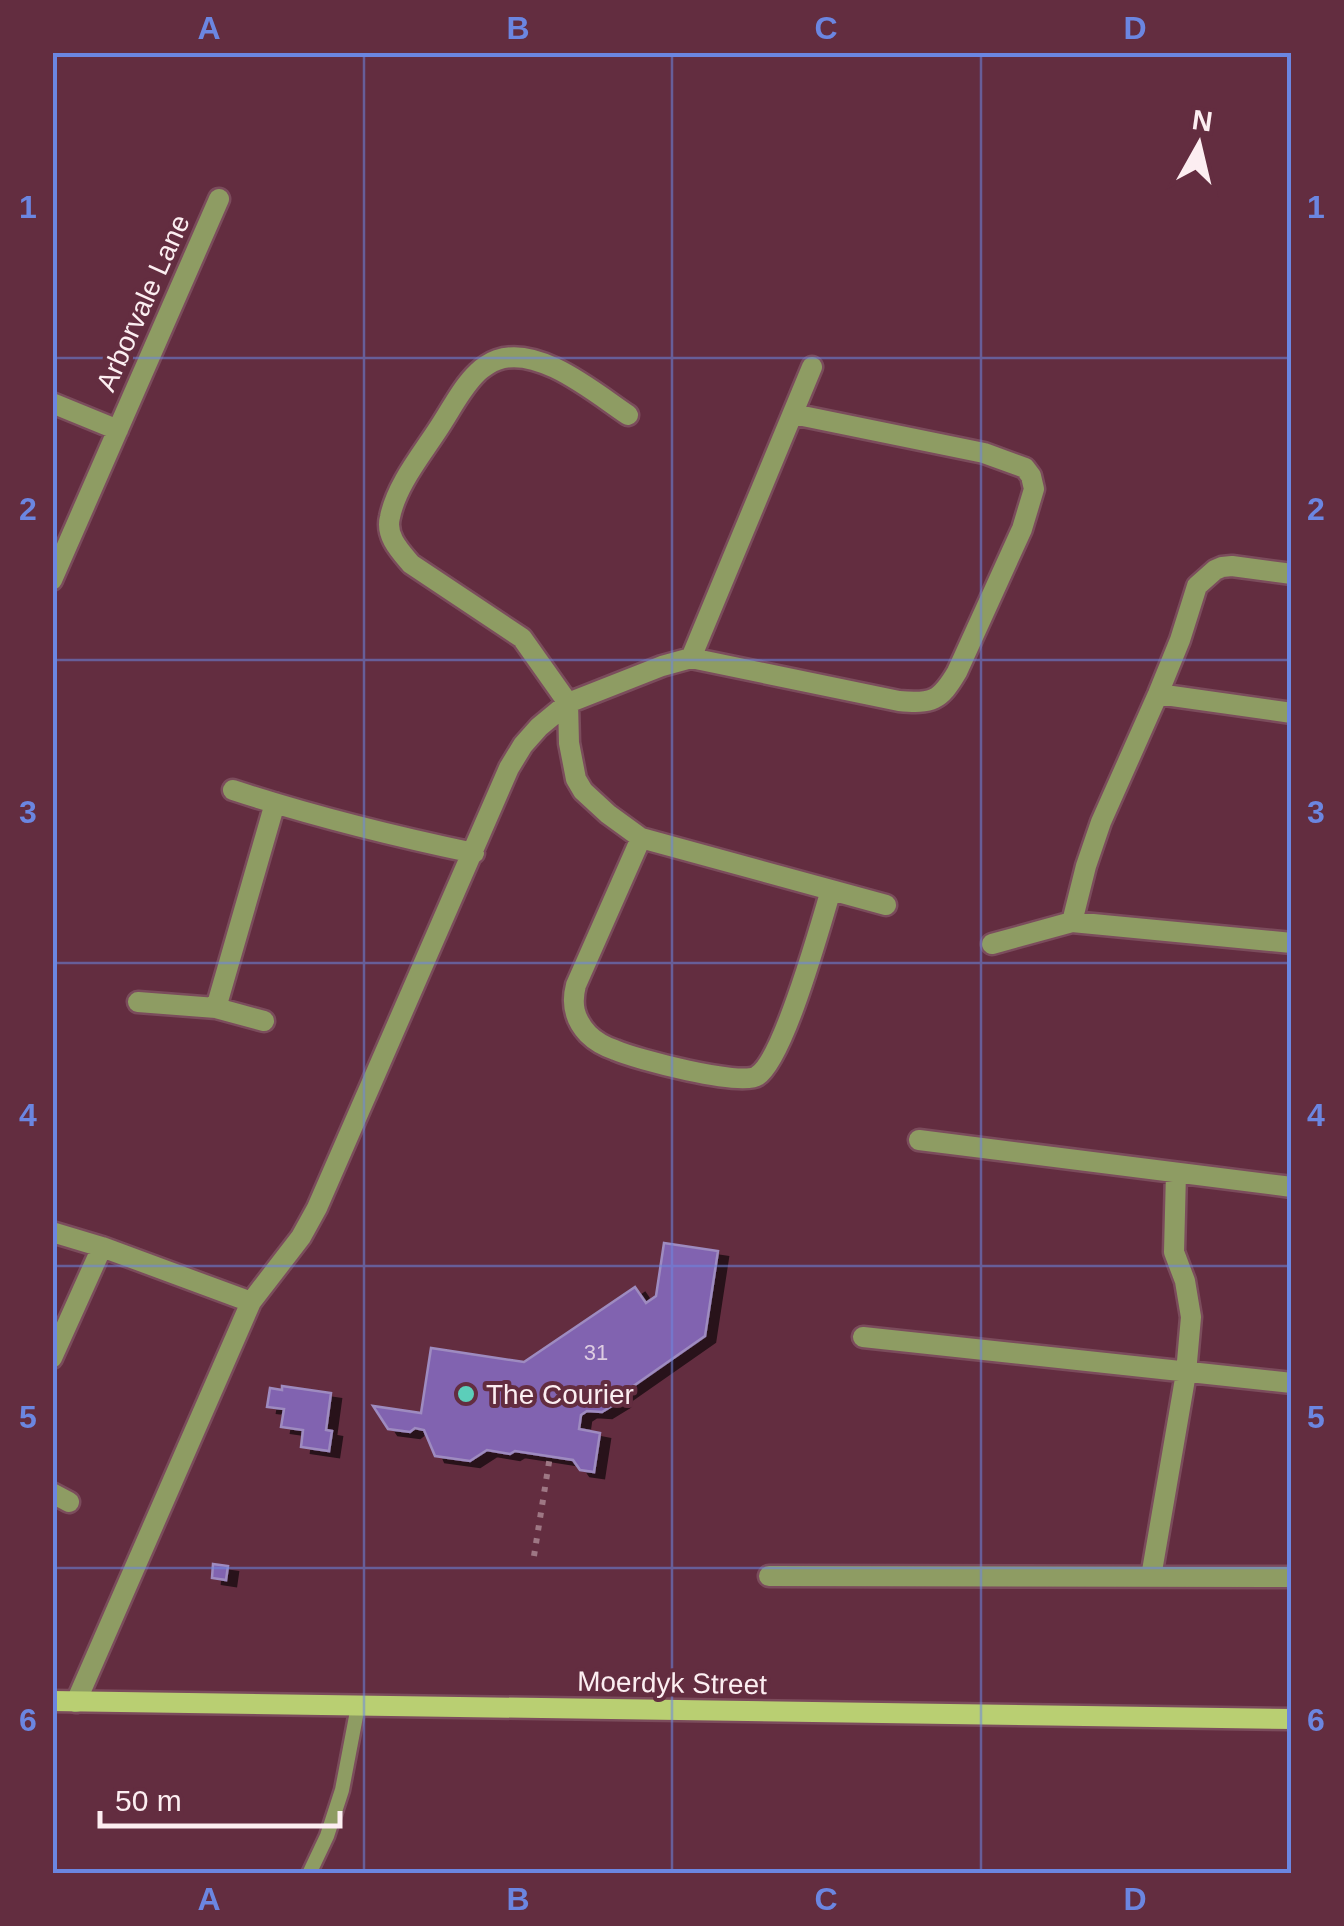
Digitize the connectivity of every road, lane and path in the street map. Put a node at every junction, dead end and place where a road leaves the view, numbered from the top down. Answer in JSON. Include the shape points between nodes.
{"nodes":[{"id":1,"x":219,"y":199,"type":"dead end"},
{"id":2,"x":812,"y":367,"type":"dead end"},
{"id":3,"x":52,"y":403,"type":"edge"},
{"id":4,"x":792,"y":414,"type":"junction"},
{"id":5,"x":628,"y":415,"type":"dead end"},
{"id":6,"x":118,"y":430,"type":"junction"},
{"id":7,"x":1292,"y":574,"type":"edge"},
{"id":8,"x":52,"y":580,"type":"edge"},
{"id":9,"x":692,"y":658,"type":"junction"},
{"id":10,"x":1158,"y":694,"type":"junction"},
{"id":11,"x":568,"y":703,"type":"junction"},
{"id":12,"x":1292,"y":713,"type":"edge"},
{"id":13,"x":234,"y":790,"type":"dead end"},
{"id":14,"x":275,"y":803,"type":"junction"},
{"id":15,"x":642,"y":838,"type":"junction"},
{"id":16,"x":474,"y":853,"type":"junction"},
{"id":17,"x":832,"y":890,"type":"junction"},
{"id":18,"x":886,"y":905,"type":"dead end"},
{"id":19,"x":1072,"y":922,"type":"junction"},
{"id":20,"x":1292,"y":943,"type":"edge"},
{"id":21,"x":992,"y":944,"type":"dead end"},
{"id":22,"x":138,"y":1002,"type":"dead end"},
{"id":23,"x":216,"y":1008,"type":"junction"},
{"id":24,"x":264,"y":1020,"type":"dead end"},
{"id":25,"x":919,"y":1140,"type":"dead end"},
{"id":26,"x":1176,"y":1173,"type":"junction"},
{"id":27,"x":1292,"y":1188,"type":"edge"},
{"id":28,"x":52,"y":1232,"type":"edge"},
{"id":29,"x":102,"y":1247,"type":"junction"},
{"id":30,"x":251,"y":1302,"type":"junction"},
{"id":31,"x":862,"y":1337,"type":"dead end"},
{"id":32,"x":52,"y":1358,"type":"edge"},
{"id":33,"x":1186,"y":1373,"type":"junction"},
{"id":34,"x":1292,"y":1384,"type":"edge"},
{"id":35,"x":550,"y":1456,"type":"dead end"},
{"id":36,"x":534,"y":1556,"type":"dead end"},
{"id":37,"x":769,"y":1576,"type":"dead end"},
{"id":38,"x":1292,"y":1577,"type":"edge"},
{"id":39,"x":1150,"y":1578,"type":"junction"},
{"id":40,"x":52,"y":1702,"type":"edge"},
{"id":41,"x":76,"y":1702,"type":"junction"},
{"id":42,"x":358,"y":1706,"type":"junction"},
{"id":43,"x":1292,"y":1720,"type":"edge"},
{"id":44,"x":309,"y":1874,"type":"edge"}],
"edges":[{"from":1,"to":6,"type":"street","name":"Arborvale Lane"},
{"from":2,"to":4,"type":"street"},
{"from":3,"to":6,"type":"street","name":"Arborvale Lane"},
{"from":4,"to":9,"type":"street"},
{"from":4,"to":9,"type":"street","via":[[984,452],[1025,468],[1034,488],[1022,529],[956,672],[930,702]]},
{"from":5,"to":11,"type":"street","via":[[543,362],[497,360],[464,388],[402,486],[390,518],[397,549],[411,564],[522,638]]},
{"from":6,"to":8,"type":"street","name":"Arborvale Lane"},
{"from":7,"to":10,"type":"street","via":[[1232,566],[1204,578]]},
{"from":9,"to":11,"type":"street"},
{"from":10,"to":12,"type":"street"},
{"from":10,"to":19,"type":"street","via":[[1101,822]]},
{"from":11,"to":15,"type":"street","via":[[568,743],[583,792]]},
{"from":11,"to":16,"type":"street","via":[[523,745]]},
{"from":13,"to":14,"type":"street"},
{"from":14,"to":16,"type":"street"},
{"from":14,"to":23,"type":"street"},
{"from":15,"to":17,"type":"street"},
{"from":15,"to":17,"type":"street","via":[[573,996],[586,1032],[617,1052],[754,1079],[785,1032]]},
{"from":16,"to":30,"type":"street","via":[[317,1208]]},
{"from":17,"to":18,"type":"street"},
{"from":19,"to":20,"type":"street"},
{"from":19,"to":21,"type":"street"},
{"from":22,"to":23,"type":"street"},
{"from":23,"to":24,"type":"street"},
{"from":25,"to":26,"type":"street"},
{"from":26,"to":27,"type":"street"},
{"from":26,"to":33,"type":"street","via":[[1174,1252],[1191,1316]]},
{"from":28,"to":29,"type":"street"},
{"from":29,"to":30,"type":"street"},
{"from":29,"to":32,"type":"street"},
{"from":30,"to":41,"type":"street"},
{"from":31,"to":33,"type":"street"},
{"from":33,"to":34,"type":"street"},
{"from":33,"to":39,"type":"street"},
{"from":35,"to":36,"type":"path"},
{"from":37,"to":39,"type":"street"},
{"from":38,"to":39,"type":"street"},
{"from":40,"to":41,"type":"street","name":"Moerdyk Street"},
{"from":41,"to":42,"type":"street","name":"Moerdyk Street"},
{"from":42,"to":43,"type":"street","name":"Moerdyk Street"},
{"from":42,"to":44,"type":"lane","via":[[342,1790]]}]}
